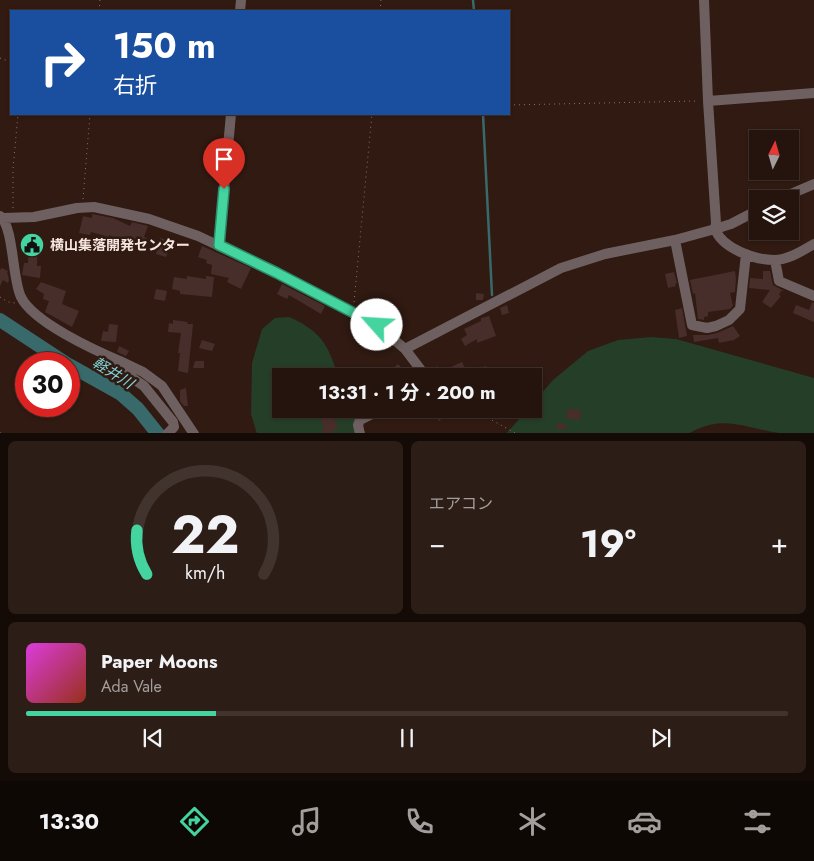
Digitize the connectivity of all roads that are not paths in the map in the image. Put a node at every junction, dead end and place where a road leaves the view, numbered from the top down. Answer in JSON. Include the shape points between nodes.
{"nodes":[{"id":1,"x":704,"y":0,"type":"edge"},
{"id":2,"x":814,"y":93,"type":"edge"},
{"id":3,"x":708,"y":101,"type":"junction"},
{"id":4,"x":231,"y":115,"type":"edge"},
{"id":5,"x":814,"y":184,"type":"edge"},
{"id":6,"x":799,"y":191,"type":"edge"},
{"id":7,"x":749,"y":215,"type":"edge"},
{"id":8,"x":5,"y":217,"type":"edge"},
{"id":9,"x":714,"y":229,"type":"junction"},
{"id":10,"x":676,"y":240,"type":"junction"},
{"id":11,"x":814,"y":244,"type":"edge"},
{"id":12,"x":219,"y":245,"type":"junction"},
{"id":13,"x":746,"y":254,"type":"junction"},
{"id":14,"x":775,"y":260,"type":"junction"},
{"id":15,"x":814,"y":296,"type":"edge"},
{"id":16,"x":405,"y":349,"type":"junction"},
{"id":17,"x":120,"y":361,"type":"junction"},
{"id":18,"x":419,"y":368,"type":"edge"},
{"id":19,"x":364,"y":418,"type":"edge"},
{"id":20,"x":170,"y":431,"type":"edge"},
{"id":21,"x":193,"y":433,"type":"edge"},
{"id":22,"x":360,"y":433,"type":"edge"}],
"edges":[{"from":1,"to":3,"type":"street"},
{"from":2,"to":3,"type":"street"},
{"from":3,"to":9,"type":"street"},
{"from":4,"to":12,"type":"street"},
{"from":5,"to":6,"type":"street"},
{"from":7,"to":9,"type":"street"},
{"from":8,"to":12,"type":"street","via":[[34,217],[100,208],[140,216]]},
{"from":8,"to":17,"type":"street","via":[[22,300],[53,327]]},
{"from":9,"to":10,"type":"street"},
{"from":9,"to":13,"type":"street","via":[[724,242]]},
{"from":10,"to":13,"type":"street","via":[[692,325],[716,326],[729,320],[740,309]]},
{"from":10,"to":16,"type":"street","via":[[605,254],[561,268]]},
{"from":11,"to":14,"type":"street"},
{"from":12,"to":16,"type":"street","via":[[377,325]]},
{"from":13,"to":14,"type":"street"},
{"from":14,"to":15,"type":"street","via":[[780,281]]},
{"from":16,"to":18,"type":"street"},
{"from":17,"to":20,"type":"street","via":[[119,369],[144,386],[173,422]]},
{"from":17,"to":21,"type":"street","via":[[162,386]]},
{"from":19,"to":22,"type":"street","via":[[358,425]]}]}
